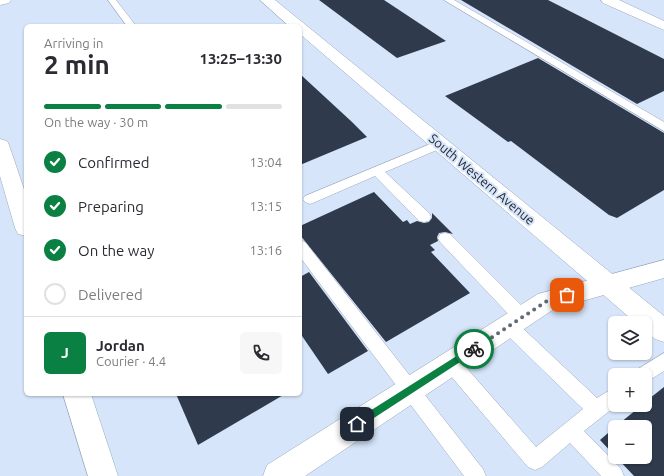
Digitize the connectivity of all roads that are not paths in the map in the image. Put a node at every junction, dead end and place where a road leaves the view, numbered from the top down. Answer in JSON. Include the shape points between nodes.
{"nodes":[{"id":1,"x":4,"y":0,"type":"edge"},
{"id":2,"x":112,"y":0,"type":"edge"},
{"id":3,"x":267,"y":0,"type":"edge"},
{"id":4,"x":448,"y":0,"type":"edge"},
{"id":5,"x":608,"y":0,"type":"edge"},
{"id":6,"x":0,"y":1,"type":"edge"},
{"id":7,"x":130,"y":24,"type":"edge"},
{"id":8,"x":295,"y":24,"type":"edge"},
{"id":9,"x":664,"y":26,"type":"edge"},
{"id":10,"x":302,"y":29,"type":"edge"},
{"id":11,"x":664,"y":127,"type":"edge"},
{"id":12,"x":440,"y":144,"type":"junction"},
{"id":13,"x":0,"y":145,"type":"edge"},
{"id":14,"x":377,"y":171,"type":"junction"},
{"id":15,"x":310,"y":199,"type":"dead end"},
{"id":16,"x":424,"y":217,"type":"dead end"},
{"id":17,"x":24,"y":222,"type":"edge"},
{"id":18,"x":445,"y":238,"type":"dead end"},
{"id":19,"x":302,"y":249,"type":"edge"},
{"id":20,"x":664,"y":269,"type":"edge"},
{"id":21,"x":607,"y":284,"type":"junction"},
{"id":22,"x":516,"y":321,"type":"junction"},
{"id":23,"x":664,"y":331,"type":"edge"},
{"id":24,"x":664,"y":361,"type":"edge"},
{"id":25,"x":451,"y":363,"type":"junction"},
{"id":26,"x":652,"y":369,"type":"edge"},
{"id":27,"x":410,"y":390,"type":"junction"},
{"id":28,"x":78,"y":396,"type":"edge"},
{"id":29,"x":608,"y":401,"type":"edge"},
{"id":30,"x":596,"y":410,"type":"junction"},
{"id":31,"x":571,"y":431,"type":"junction"},
{"id":32,"x":103,"y":476,"type":"edge"},
{"id":33,"x":278,"y":476,"type":"edge"},
{"id":34,"x":476,"y":476,"type":"edge"},
{"id":35,"x":614,"y":476,"type":"edge"}],
"edges":[{"from":1,"to":6,"type":"street"},
{"from":2,"to":7,"type":"lane"},
{"from":3,"to":8,"type":"street","name":"South Western Avenue"},
{"from":4,"to":11,"type":"lane"},
{"from":5,"to":9,"type":"street"},
{"from":10,"to":12,"type":"street","name":"South Western Avenue"},
{"from":12,"to":14,"type":"lane"},
{"from":12,"to":21,"type":"street","name":"South Western Avenue"},
{"from":13,"to":17,"type":"street"},
{"from":14,"to":15,"type":"lane"},
{"from":14,"to":16,"type":"lane"},
{"from":18,"to":22,"type":"lane"},
{"from":19,"to":27,"type":"lane"},
{"from":20,"to":21,"type":"street"},
{"from":21,"to":22,"type":"street","via":[[547,301]]},
{"from":21,"to":23,"type":"street","name":"South Western Avenue"},
{"from":22,"to":25,"type":"street"},
{"from":22,"to":30,"type":"lane"},
{"from":24,"to":26,"type":"lane"},
{"from":25,"to":27,"type":"street"},
{"from":25,"to":31,"type":"lane","via":[[535,460]]},
{"from":27,"to":33,"type":"street"},
{"from":27,"to":34,"type":"lane"},
{"from":28,"to":32,"type":"street"},
{"from":29,"to":30,"type":"lane"},
{"from":30,"to":31,"type":"lane"},
{"from":31,"to":35,"type":"lane"}]}
